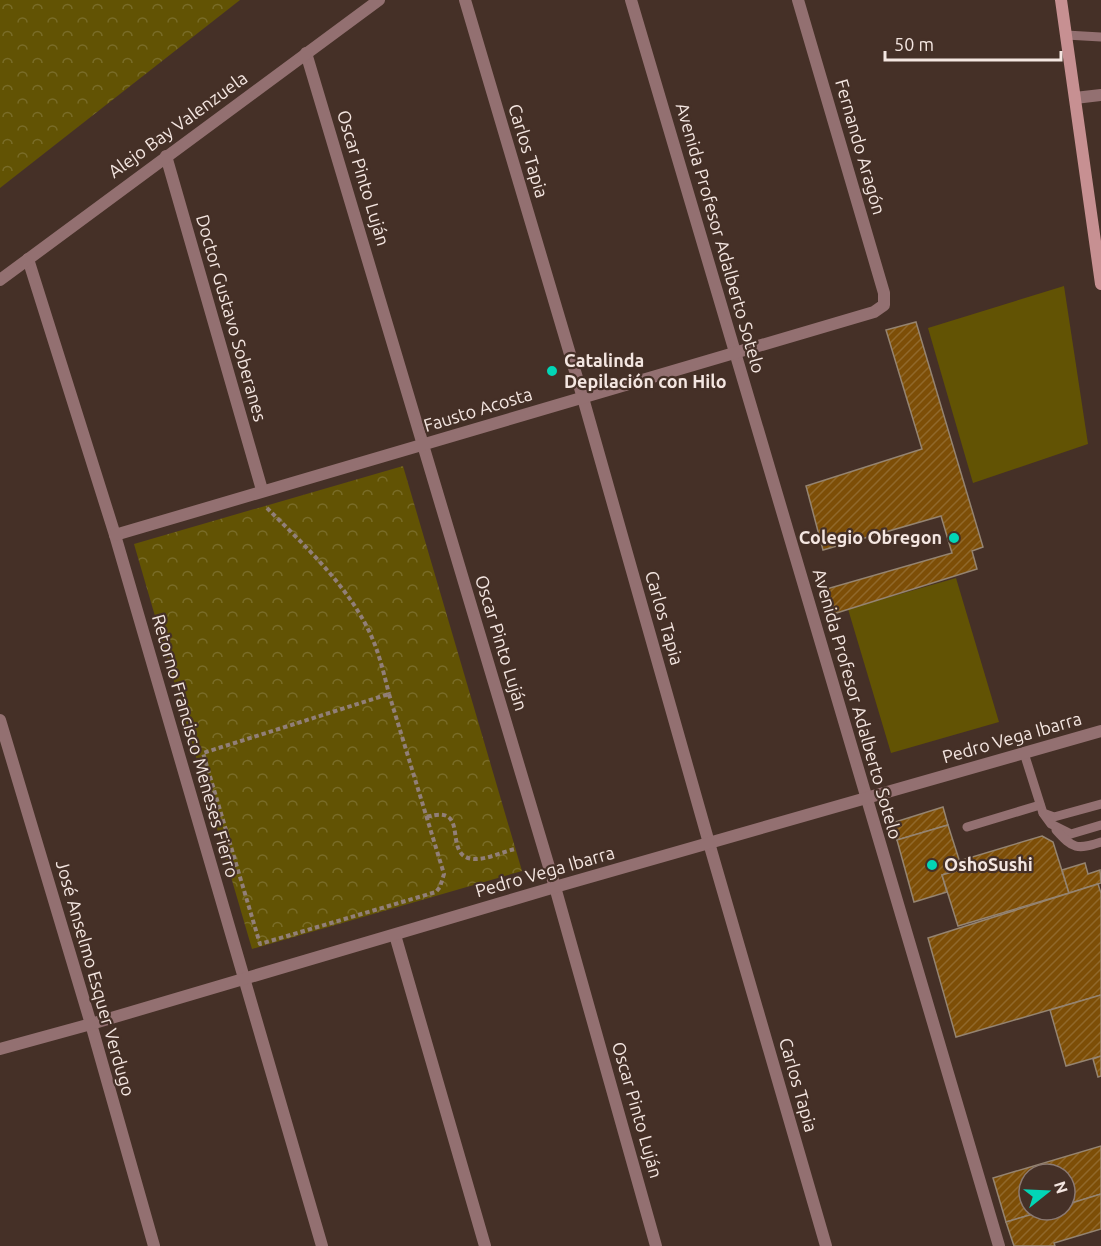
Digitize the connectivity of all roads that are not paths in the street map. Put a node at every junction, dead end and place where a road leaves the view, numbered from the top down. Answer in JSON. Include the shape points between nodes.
{"nodes":[{"id":1,"x":379,"y":0,"type":"edge"},
{"id":2,"x":465,"y":0,"type":"edge"},
{"id":3,"x":631,"y":0,"type":"edge"},
{"id":4,"x":798,"y":0,"type":"edge"},
{"id":5,"x":1061,"y":0,"type":"edge"},
{"id":6,"x":1066,"y":35,"type":"junction"},
{"id":7,"x":1101,"y":37,"type":"edge"},
{"id":8,"x":306,"y":52,"type":"junction"},
{"id":9,"x":1101,"y":95,"type":"edge"},
{"id":10,"x":1075,"y":98,"type":"junction"},
{"id":11,"x":166,"y":156,"type":"junction"},
{"id":12,"x":28,"y":259,"type":"junction"},
{"id":13,"x":0,"y":280,"type":"edge"},
{"id":14,"x":1101,"y":284,"type":"edge"},
{"id":15,"x":884,"y":305,"type":"joint"},
{"id":16,"x":735,"y":353,"type":"junction"},
{"id":17,"x":583,"y":398,"type":"junction"},
{"id":18,"x":424,"y":445,"type":"junction"},
{"id":19,"x":262,"y":490,"type":"junction"},
{"id":20,"x":115,"y":535,"type":"junction"},
{"id":21,"x":0,"y":720,"type":"edge"},
{"id":22,"x":1101,"y":731,"type":"edge"},
{"id":23,"x":1024,"y":753,"type":"junction"},
{"id":24,"x":866,"y":798,"type":"junction"},
{"id":25,"x":1101,"y":804,"type":"edge"},
{"id":26,"x":1042,"y":809,"type":"junction"},
{"id":27,"x":1051,"y":824,"type":"junction"},
{"id":28,"x":1101,"y":825,"type":"edge"},
{"id":29,"x":967,"y":827,"type":"dead end"},
{"id":30,"x":1101,"y":842,"type":"edge"},
{"id":31,"x":709,"y":843,"type":"junction"},
{"id":32,"x":555,"y":887,"type":"junction"},
{"id":33,"x":394,"y":935,"type":"junction"},
{"id":34,"x":244,"y":978,"type":"junction"},
{"id":35,"x":91,"y":1024,"type":"junction"},
{"id":36,"x":0,"y":1049,"type":"edge"},
{"id":37,"x":154,"y":1246,"type":"edge"},
{"id":38,"x":321,"y":1246,"type":"edge"},
{"id":39,"x":485,"y":1246,"type":"edge"},
{"id":40,"x":656,"y":1246,"type":"edge"},
{"id":41,"x":826,"y":1246,"type":"edge"},
{"id":42,"x":999,"y":1246,"type":"edge"}],
"edges":[{"from":1,"to":8,"type":"street","name":"Alejo Bay Valenzuela"},
{"from":2,"to":17,"type":"street","name":"Carlos Tapia"},
{"from":3,"to":16,"type":"street","name":"Avenida Profesor Adalberto Sotelo"},
{"from":4,"to":15,"type":"street","name":"Fernando Aragón","via":[[884,293]]},
{"from":5,"to":6,"type":"street"},
{"from":6,"to":7,"type":"lane"},
{"from":6,"to":10,"type":"street"},
{"from":8,"to":11,"type":"street","name":"Alejo Bay Valenzuela"},
{"from":8,"to":18,"type":"street","name":"Oscar Pinto Luján"},
{"from":9,"to":10,"type":"street"},
{"from":10,"to":14,"type":"street"},
{"from":11,"to":12,"type":"street","name":"Alejo Bay Valenzuela"},
{"from":11,"to":19,"type":"street","name":"Doctor Gustavo Soberanes"},
{"from":12,"to":13,"type":"street","name":"Alejo Bay Valenzuela"},
{"from":12,"to":20,"type":"street","name":"Retorno Francisco Meneses Fierro"},
{"from":15,"to":16,"type":"street","name":"Fausto Acosta","via":[[874,312]]},
{"from":16,"to":17,"type":"street","name":"Fausto Acosta"},
{"from":16,"to":24,"type":"street","name":"Avenida Profesor Adalberto Sotelo"},
{"from":17,"to":18,"type":"street","name":"Fausto Acosta"},
{"from":17,"to":31,"type":"street","name":"Carlos Tapia"},
{"from":18,"to":19,"type":"street","name":"Fausto Acosta"},
{"from":18,"to":32,"type":"street","name":"Oscar Pinto Luján"},
{"from":19,"to":20,"type":"street","name":"Fausto Acosta"},
{"from":20,"to":34,"type":"street","name":"Retorno Francisco Meneses Fierro"},
{"from":21,"to":35,"type":"street","name":"José Anselmo Esquer Verdugo"},
{"from":22,"to":23,"type":"street","name":"Pedro Vega Ibarra"},
{"from":23,"to":24,"type":"street","name":"Pedro Vega Ibarra"},
{"from":23,"to":26,"type":"lane"},
{"from":24,"to":31,"type":"street","name":"Pedro Vega Ibarra"},
{"from":24,"to":42,"type":"street","name":"Avenida Profesor Adalberto Sotelo"},
{"from":25,"to":26,"type":"lane","via":[[1054,817]]},
{"from":26,"to":27,"type":"lane"},
{"from":26,"to":29,"type":"lane"},
{"from":27,"to":28,"type":"lane","via":[[1071,834]]},
{"from":27,"to":30,"type":"lane","via":[[1075,847]]},
{"from":31,"to":32,"type":"street","name":"Pedro Vega Ibarra"},
{"from":31,"to":41,"type":"street","name":"Carlos Tapia"},
{"from":32,"to":33,"type":"street","name":"Pedro Vega Ibarra"},
{"from":32,"to":40,"type":"street","name":"Oscar Pinto Luján"},
{"from":33,"to":34,"type":"street","name":"Pedro Vega Ibarra"},
{"from":33,"to":39,"type":"street"},
{"from":34,"to":35,"type":"street","name":"Pedro Vega Ibarra"},
{"from":34,"to":38,"type":"street","name":"Retorno Francisco Meneses Fierro"},
{"from":35,"to":36,"type":"street","name":"Pedro Vega Ibarra"},
{"from":35,"to":37,"type":"street","name":"José Anselmo Esquer Verdugo"}]}
